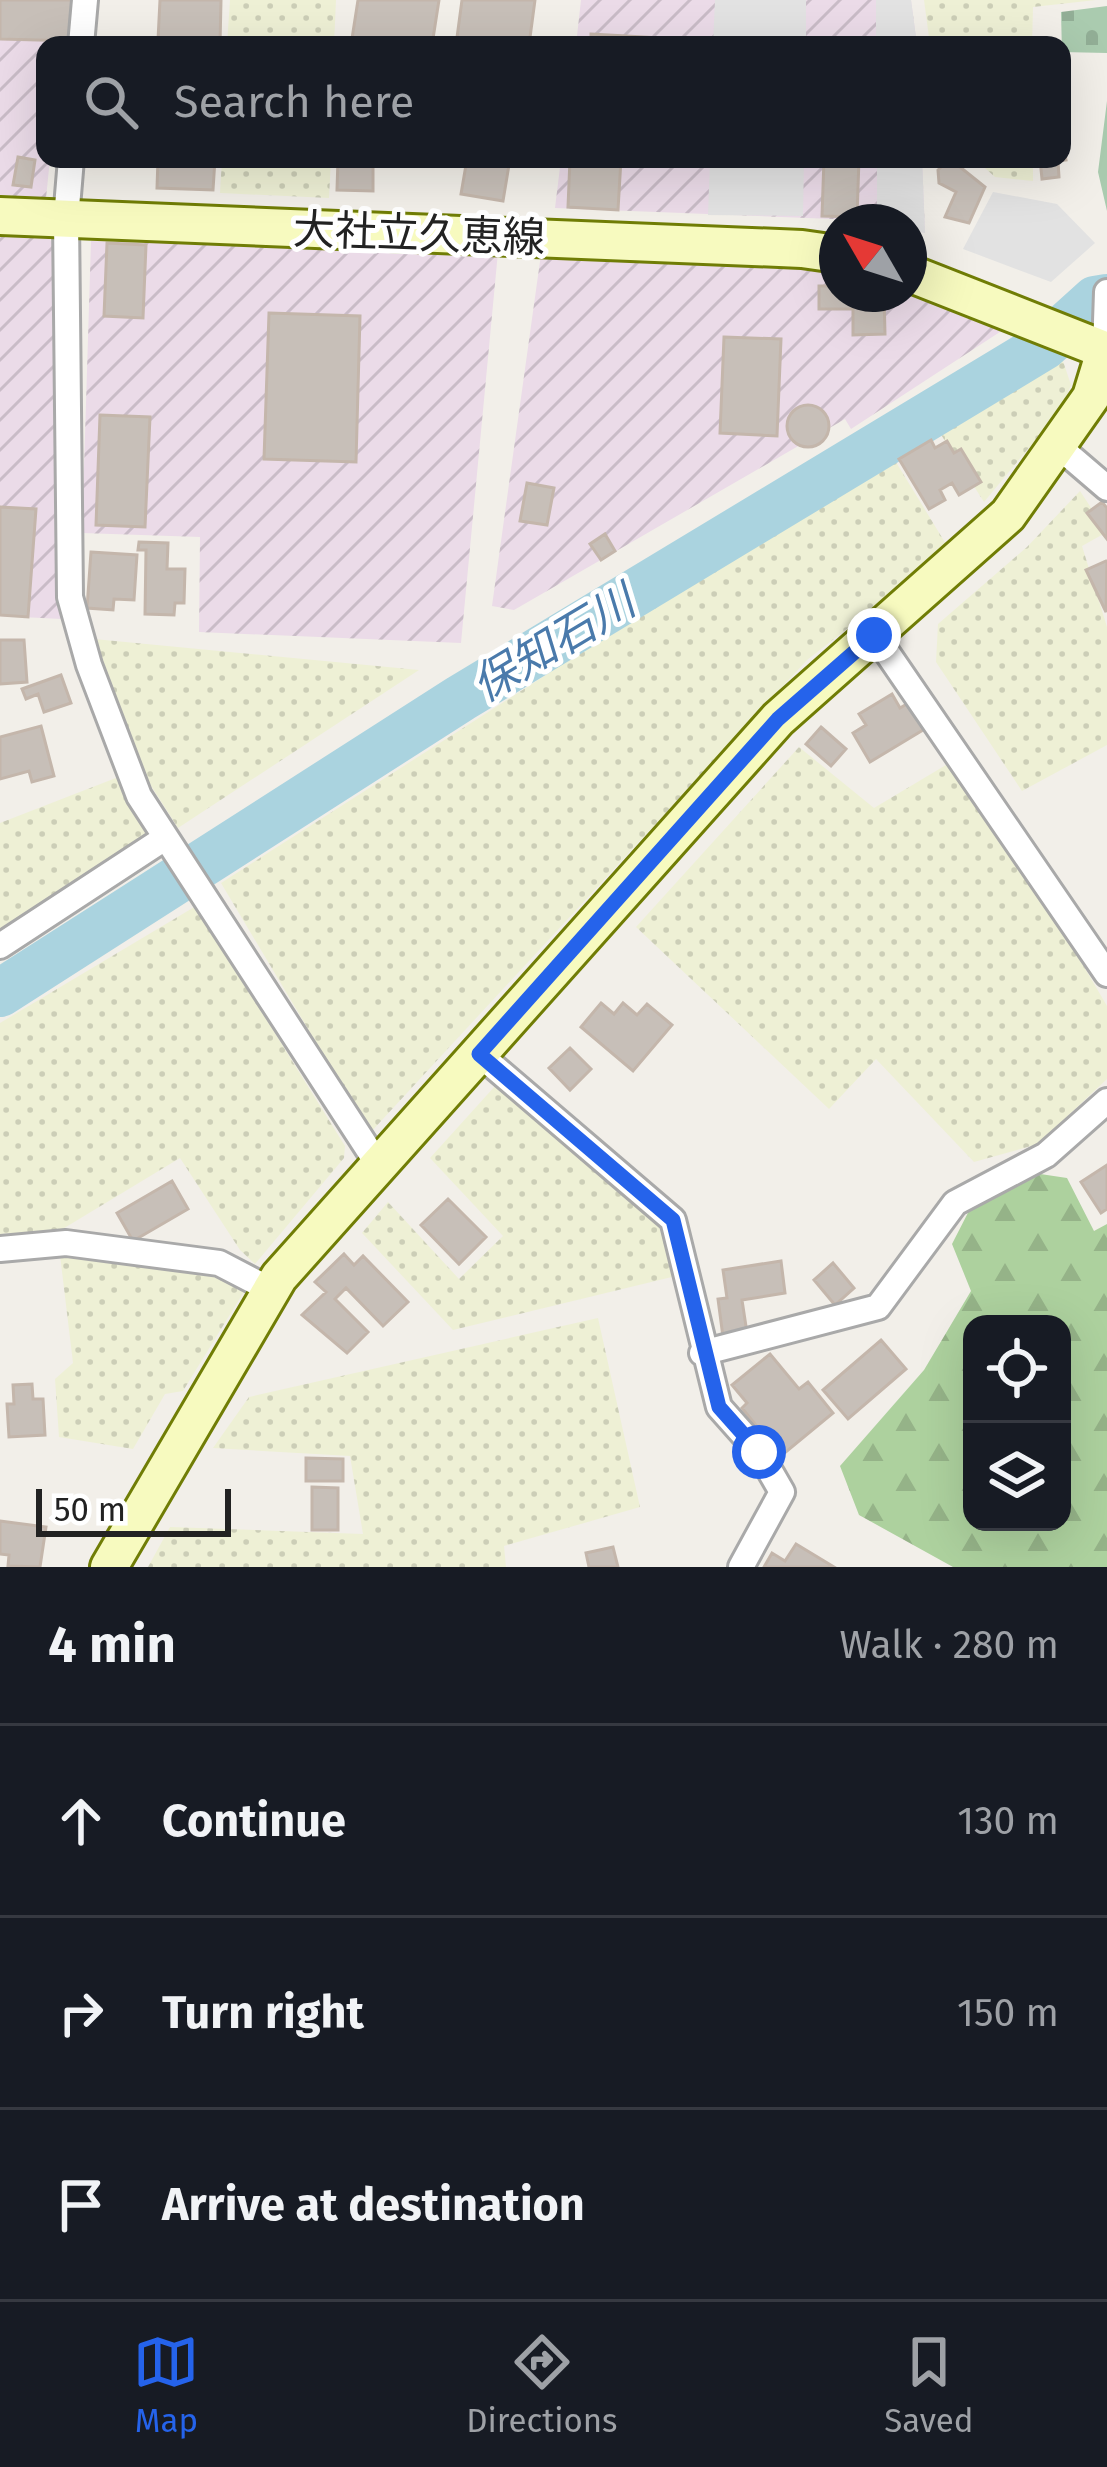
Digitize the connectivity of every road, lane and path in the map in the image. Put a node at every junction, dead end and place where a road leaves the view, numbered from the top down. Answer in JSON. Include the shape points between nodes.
{"nodes":[{"id":1,"x":85,"y":0,"type":"edge"},
{"id":2,"x":82,"y":36,"type":"edge"},
{"id":3,"x":70,"y":168,"type":"edge"},
{"id":4,"x":0,"y":216,"type":"edge"},
{"id":5,"x":66,"y":219,"type":"junction"},
{"id":6,"x":819,"y":251,"type":"edge"},
{"id":7,"x":927,"y":280,"type":"edge"},
{"id":8,"x":1100,"y":329,"type":"edge"},
{"id":9,"x":1058,"y":446,"type":"junction"},
{"id":10,"x":1107,"y":488,"type":"edge"},
{"id":11,"x":874,"y":635,"type":"junction"},
{"id":12,"x":165,"y":838,"type":"junction"},
{"id":13,"x":1097,"y":933,"type":"edge"},
{"id":14,"x":0,"y":946,"type":"edge"},
{"id":15,"x":1107,"y":974,"type":"edge"},
{"id":16,"x":479,"y":1054,"type":"junction"},
{"id":17,"x":1107,"y":1102,"type":"edge"},
{"id":18,"x":377,"y":1163,"type":"junction"},
{"id":19,"x":0,"y":1249,"type":"edge"},
{"id":20,"x":271,"y":1290,"type":"junction"},
{"id":21,"x":702,"y":1353,"type":"junction"},
{"id":22,"x":109,"y":1567,"type":"edge"},
{"id":23,"x":741,"y":1567,"type":"edge"}],
"edges":[{"from":1,"to":2,"type":"street"},
{"from":3,"to":5,"type":"street"},
{"from":4,"to":5,"type":"street","name":"大社立久恵線"},
{"from":5,"to":6,"type":"street","name":"大社立久恵線"},
{"from":5,"to":12,"type":"street","via":[[70,597],[139,796]]},
{"from":7,"to":8,"type":"street","via":[[1038,321]]},
{"from":8,"to":9,"type":"street","via":[[1091,397]]},
{"from":9,"to":10,"type":"street"},
{"from":9,"to":11,"type":"street","via":[[1008,515]]},
{"from":11,"to":13,"type":"street"},
{"from":11,"to":16,"type":"street","via":[[778,719]]},
{"from":12,"to":14,"type":"street"},
{"from":12,"to":18,"type":"street"},
{"from":13,"to":15,"type":"street"},
{"from":16,"to":18,"type":"street"},
{"from":16,"to":21,"type":"street","via":[[673,1220]]},
{"from":17,"to":21,"type":"street","via":[[1046,1155],[955,1203],[878,1307]]},
{"from":18,"to":20,"type":"street"},
{"from":19,"to":20,"type":"street","via":[[66,1244],[219,1264]]},
{"from":20,"to":22,"type":"street"},
{"from":21,"to":23,"type":"street","via":[[719,1407],[782,1492]]}]}
